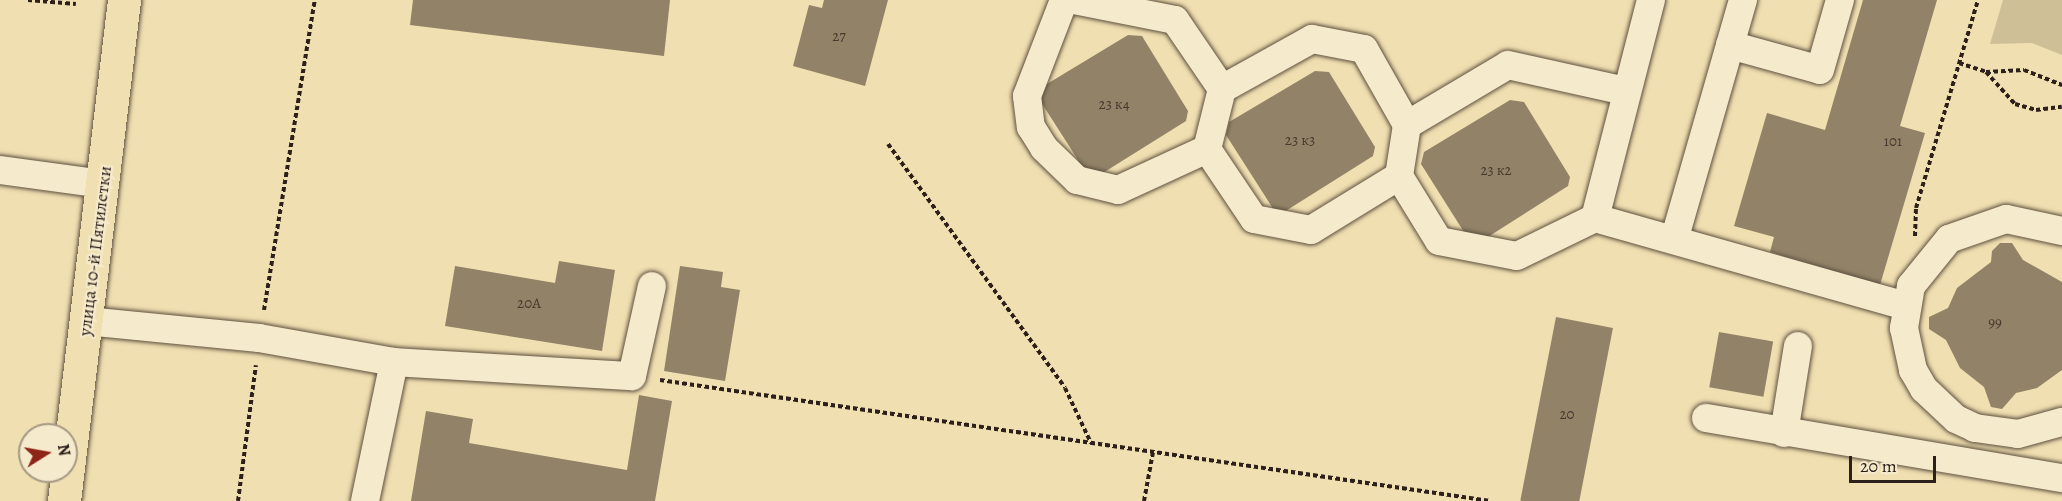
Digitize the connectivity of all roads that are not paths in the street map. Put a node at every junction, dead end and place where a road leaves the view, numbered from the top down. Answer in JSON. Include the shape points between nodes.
{"nodes":[{"id":1,"x":124,"y":0,"type":"edge"},
{"id":2,"x":1064,"y":0,"type":"edge"},
{"id":3,"x":1074,"y":0,"type":"edge"},
{"id":4,"x":1651,"y":0,"type":"edge"},
{"id":5,"x":1743,"y":0,"type":"edge"},
{"id":6,"x":1840,"y":0,"type":"edge"},
{"id":7,"x":1730,"y":45,"type":"junction"},
{"id":8,"x":1222,"y":89,"type":"junction"},
{"id":9,"x":1625,"y":91,"type":"junction"},
{"id":10,"x":1407,"y":125,"type":"junction"},
{"id":11,"x":1207,"y":149,"type":"junction"},
{"id":12,"x":0,"y":170,"type":"edge"},
{"id":13,"x":1399,"y":176,"type":"junction"},
{"id":14,"x":103,"y":184,"type":"junction"},
{"id":15,"x":1594,"y":218,"type":"junction"},
{"id":16,"x":2062,"y":231,"type":"edge"},
{"id":17,"x":1675,"y":237,"type":"junction"},
{"id":18,"x":652,"y":286,"type":"dead end"},
{"id":19,"x":1906,"y":306,"type":"junction"},
{"id":20,"x":86,"y":321,"type":"junction"},
{"id":21,"x":1798,"y":346,"type":"dead end"},
{"id":22,"x":394,"y":362,"type":"junction"},
{"id":23,"x":1706,"y":418,"type":"dead end"},
{"id":24,"x":2062,"y":422,"type":"edge"},
{"id":25,"x":1784,"y":433,"type":"junction"},
{"id":26,"x":2062,"y":478,"type":"edge"},
{"id":27,"x":64,"y":501,"type":"edge"},
{"id":28,"x":365,"y":501,"type":"edge"}],
"edges":[{"from":1,"to":14,"type":"main road","name":"улица 10-й Пятилетки"},
{"from":2,"to":11,"type":"lane","via":[[1027,96],[1031,127],[1044,147],[1077,180],[1118,190]]},
{"from":3,"to":8,"type":"lane","via":[[1175,20]]},
{"from":4,"to":9,"type":"lane"},
{"from":5,"to":7,"type":"lane"},
{"from":6,"to":7,"type":"lane","via":[[1820,70]]},
{"from":7,"to":17,"type":"lane"},
{"from":8,"to":10,"type":"lane","via":[[1312,39],[1364,49]]},
{"from":8,"to":11,"type":"lane"},
{"from":9,"to":10,"type":"lane","via":[[1508,65]]},
{"from":9,"to":15,"type":"lane"},
{"from":10,"to":13,"type":"lane"},
{"from":11,"to":13,"type":"lane","via":[[1254,219],[1311,230]]},
{"from":12,"to":14,"type":"lane"},
{"from":13,"to":15,"type":"lane","via":[[1439,241],[1517,256]]},
{"from":14,"to":20,"type":"main road","name":"улица 10-й Пятилетки"},
{"from":15,"to":17,"type":"lane"},
{"from":16,"to":19,"type":"lane","via":[[2026,220],[1986,222],[1949,239],[1921,268]]},
{"from":17,"to":19,"type":"lane"},
{"from":18,"to":22,"type":"lane","via":[[632,376]]},
{"from":19,"to":24,"type":"lane","via":[[1904,328],[1913,370],[1924,389],[1956,419],[1986,431],[2018,435]]},
{"from":20,"to":22,"type":"lane","via":[[259,338]]},
{"from":20,"to":27,"type":"main road","name":"улица 10-й Пятилетки"},
{"from":21,"to":25,"type":"lane"},
{"from":22,"to":28,"type":"lane"},
{"from":23,"to":25,"type":"lane"},
{"from":25,"to":26,"type":"lane"}]}
